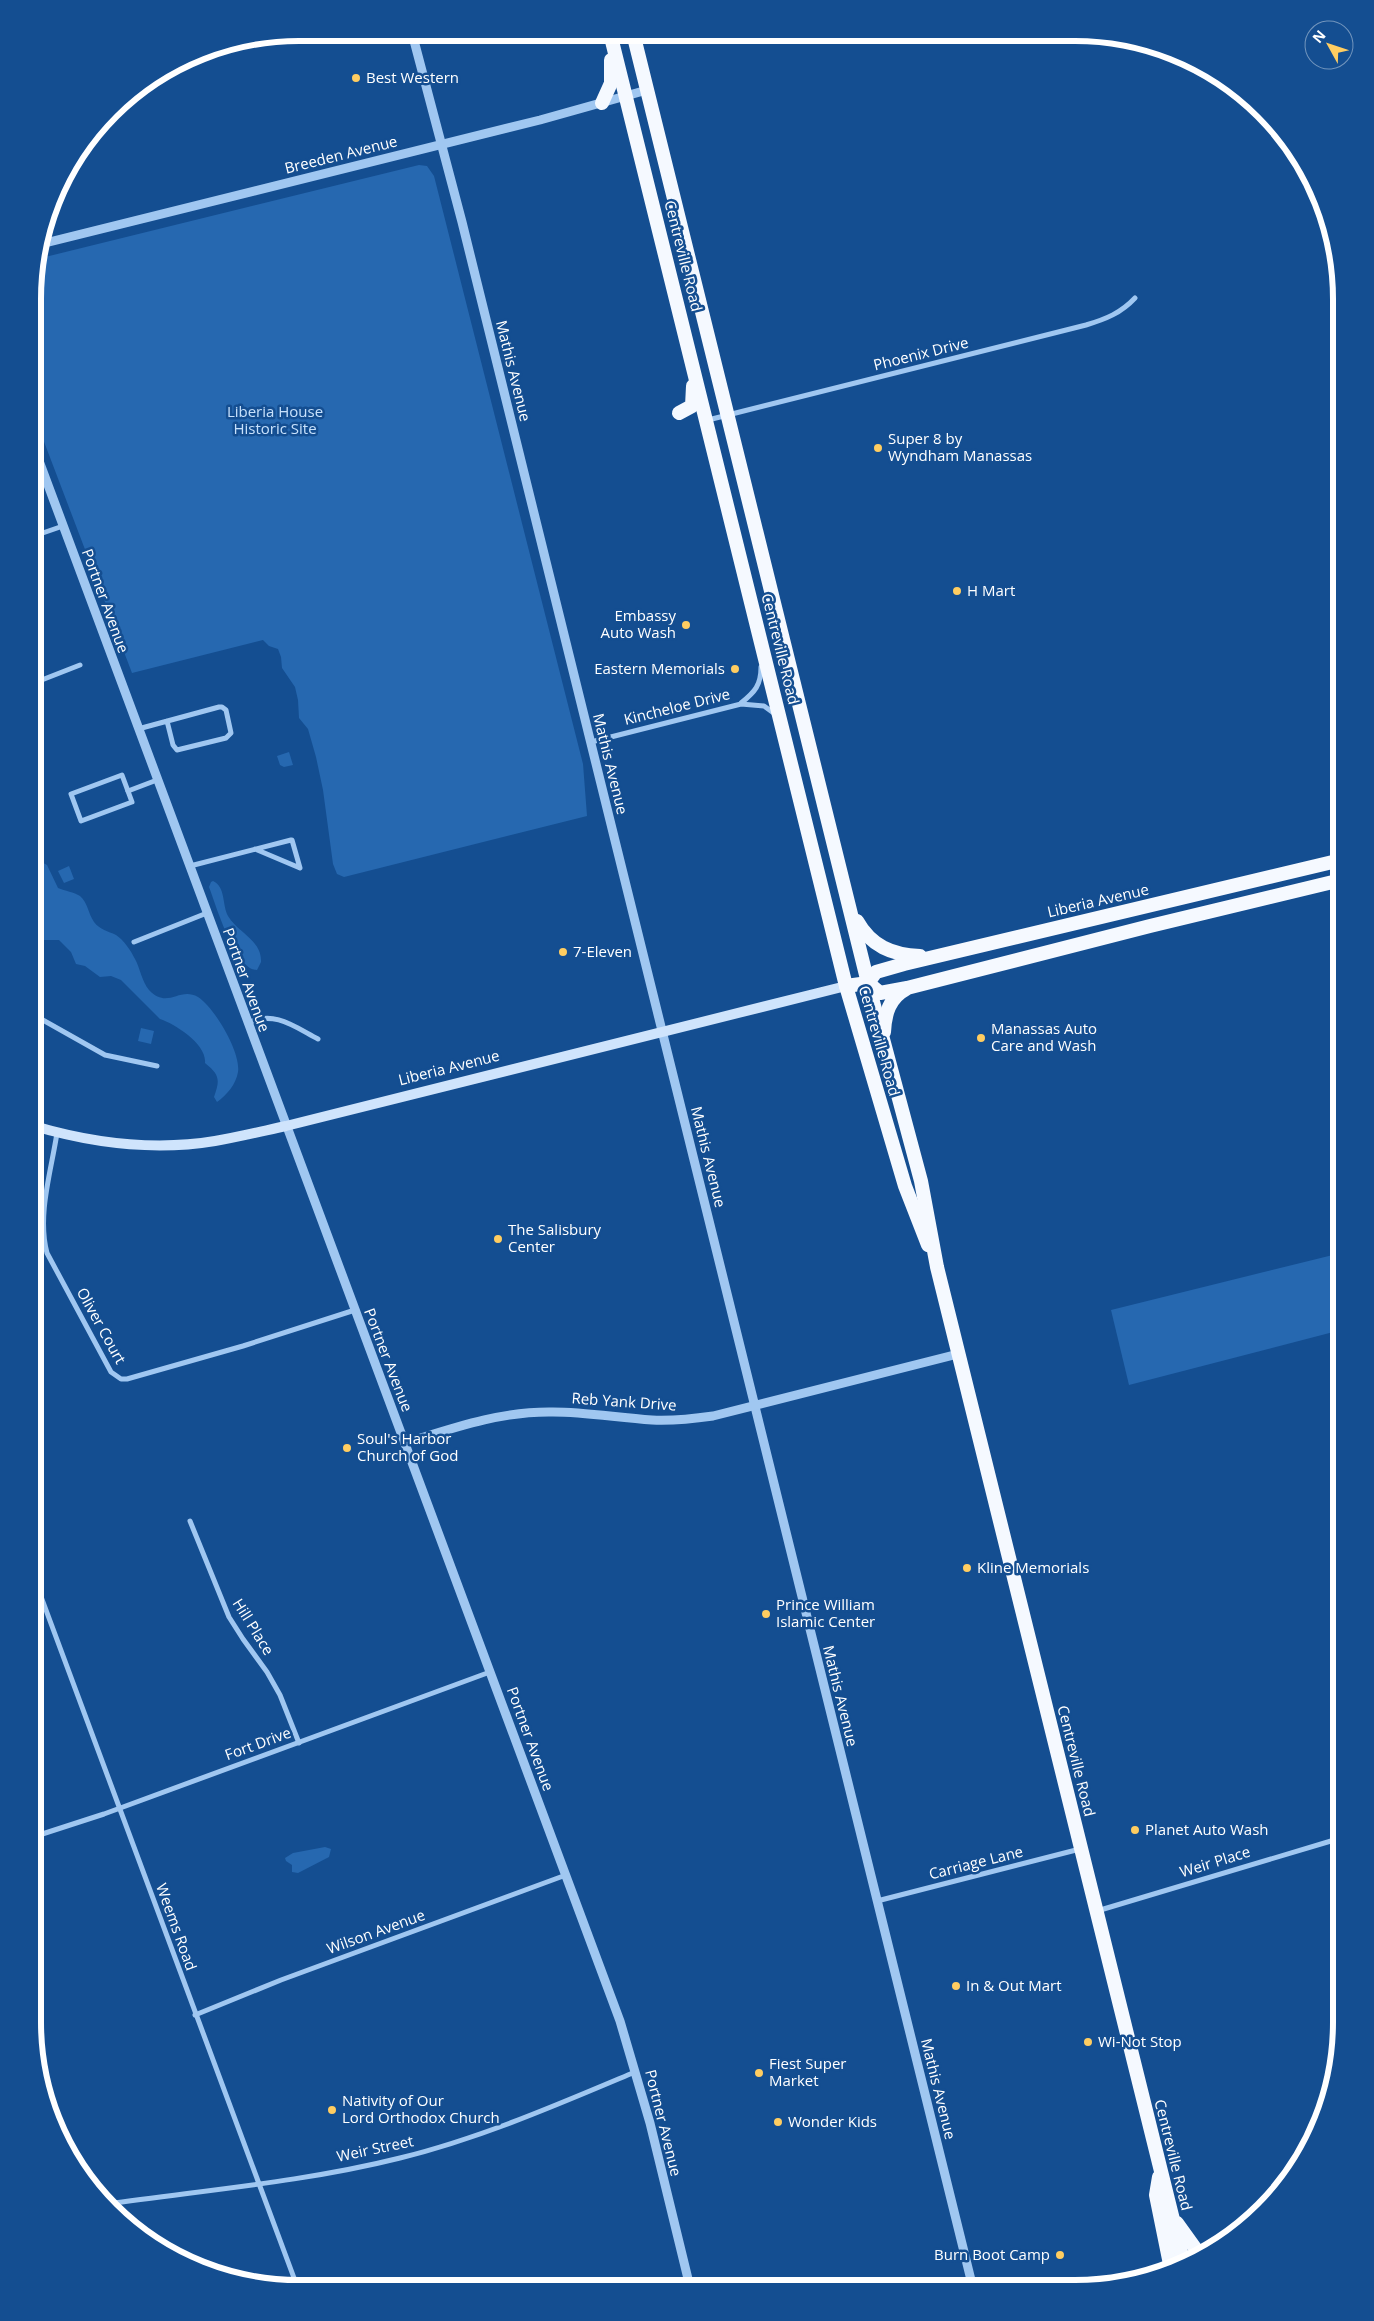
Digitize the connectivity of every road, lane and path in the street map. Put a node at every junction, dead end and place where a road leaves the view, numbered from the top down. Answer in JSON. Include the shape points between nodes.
{"nodes":[{"id":1,"x":414,"y":41,"type":"edge"},
{"id":2,"x":610,"y":41,"type":"edge"},
{"id":3,"x":612,"y":41,"type":"edge"},
{"id":4,"x":635,"y":41,"type":"edge"},
{"id":5,"x":647,"y":90,"type":"junction"},
{"id":6,"x":626,"y":96,"type":"junction"},
{"id":7,"x":602,"y":103,"type":"junction"},
{"id":8,"x":443,"y":144,"type":"junction"},
{"id":9,"x":48,"y":242,"type":"edge"},
{"id":10,"x":1136,"y":298,"type":"dead end"},
{"id":11,"x":694,"y":370,"type":"junction"},
{"id":12,"x":679,"y":413,"type":"dead end"},
{"id":13,"x":727,"y":416,"type":"junction"},
{"id":14,"x":707,"y":421,"type":"junction"},
{"id":15,"x":41,"y":468,"type":"edge"},
{"id":16,"x":63,"y":526,"type":"junction"},
{"id":17,"x":41,"y":534,"type":"edge"},
{"id":18,"x":761,"y":645,"type":"junction"},
{"id":19,"x":80,"y":665,"type":"dead end"},
{"id":20,"x":41,"y":679,"type":"edge"},
{"id":21,"x":741,"y":704,"type":"junction"},
{"id":22,"x":781,"y":720,"type":"junction"},
{"id":23,"x":167,"y":721,"type":"junction"},
{"id":24,"x":138,"y":729,"type":"junction"},
{"id":25,"x":590,"y":742,"type":"junction"},
{"id":26,"x":157,"y":780,"type":"junction"},
{"id":27,"x":128,"y":791,"type":"junction"},
{"id":28,"x":255,"y":849,"type":"junction"},
{"id":29,"x":1333,"y":862,"type":"edge"},
{"id":30,"x":189,"y":866,"type":"junction"},
{"id":31,"x":1333,"y":882,"type":"edge"},
{"id":32,"x":207,"y":913,"type":"junction"},
{"id":33,"x":852,"y":913,"type":"junction"},
{"id":34,"x":134,"y":942,"type":"dead end"},
{"id":35,"x":938,"y":956,"type":"junction"},
{"id":36,"x":868,"y":983,"type":"junction"},
{"id":37,"x":846,"y":986,"type":"junction"},
{"id":38,"x":907,"y":988,"type":"junction"},
{"id":39,"x":41,"y":1019,"type":"edge"},
{"id":40,"x":248,"y":1023,"type":"junction"},
{"id":41,"x":662,"y":1032,"type":"junction"},
{"id":42,"x":318,"y":1039,"type":"dead end"},
{"id":43,"x":883,"y":1043,"type":"junction"},
{"id":44,"x":157,"y":1066,"type":"dead end"},
{"id":45,"x":286,"y":1126,"type":"junction"},
{"id":46,"x":41,"y":1128,"type":"edge"},
{"id":47,"x":57,"y":1133,"type":"junction"},
{"id":48,"x":937,"y":1267,"type":"junction"},
{"id":49,"x":355,"y":1310,"type":"junction"},
{"id":50,"x":958,"y":1354,"type":"junction"},
{"id":51,"x":755,"y":1406,"type":"junction"},
{"id":52,"x":405,"y":1444,"type":"junction"},
{"id":53,"x":190,"y":1521,"type":"dead end"},
{"id":54,"x":41,"y":1597,"type":"edge"},
{"id":55,"x":490,"y":1672,"type":"junction"},
{"id":56,"x":299,"y":1743,"type":"junction"},
{"id":57,"x":119,"y":1808,"type":"junction"},
{"id":58,"x":41,"y":1833,"type":"edge"},
{"id":59,"x":1333,"y":1840,"type":"edge"},
{"id":60,"x":1081,"y":1849,"type":"junction"},
{"id":61,"x":566,"y":1875,"type":"junction"},
{"id":62,"x":877,"y":1901,"type":"junction"},
{"id":63,"x":1096,"y":1911,"type":"junction"},
{"id":64,"x":195,"y":2015,"type":"junction"},
{"id":65,"x":636,"y":2071,"type":"junction"},
{"id":66,"x":1160,"y":2169,"type":"junction"},
{"id":67,"x":260,"y":2184,"type":"junction"},
{"id":68,"x":116,"y":2203,"type":"edge"},
{"id":69,"x":1171,"y":2212,"type":"junction"},
{"id":70,"x":1196,"y":2249,"type":"edge"},
{"id":71,"x":1182,"y":2256,"type":"edge"},
{"id":72,"x":1169,"y":2261,"type":"edge"},
{"id":73,"x":295,"y":2280,"type":"edge"},
{"id":74,"x":686,"y":2280,"type":"edge"},
{"id":75,"x":970,"y":2280,"type":"edge"}],
"edges":[{"from":1,"to":8,"type":"street","name":"Mathis Avenue"},
{"from":2,"to":7,"type":"highway","via":[[611,83]]},
{"from":3,"to":6,"type":"highway","name":"Centreville Road"},
{"from":4,"to":5,"type":"highway","name":"Centreville Road"},
{"from":5,"to":6,"type":"street","name":"Breeden Avenue"},
{"from":5,"to":13,"type":"highway","name":"Centreville Road"},
{"from":6,"to":7,"type":"street","name":"Breeden Avenue"},
{"from":6,"to":11,"type":"highway","name":"Centreville Road"},
{"from":7,"to":8,"type":"street","name":"Breeden Avenue"},
{"from":8,"to":9,"type":"street","name":"Breeden Avenue"},
{"from":8,"to":25,"type":"street","name":"Mathis Avenue"},
{"from":10,"to":13,"type":"street","name":"Phoenix Drive","via":[[1112,316],[1086,325]]},
{"from":11,"to":12,"type":"highway","via":[[692,406]]},
{"from":11,"to":14,"type":"highway","name":"Centreville Road"},
{"from":13,"to":14,"type":"street","name":"Phoenix Drive"},
{"from":13,"to":33,"type":"highway","name":"Centreville Road"},
{"from":14,"to":18,"type":"highway","name":"Centreville Road"},
{"from":15,"to":16,"type":"street","name":"Portner Avenue"},
{"from":16,"to":17,"type":"street"},
{"from":16,"to":24,"type":"street","name":"Portner Avenue"},
{"from":18,"to":21,"type":"street","name":"Kincheloe Drive","via":[[760,684]]},
{"from":18,"to":22,"type":"highway","name":"Centreville Road"},
{"from":19,"to":20,"type":"street"},
{"from":21,"to":22,"type":"street","name":"Kincheloe Drive","via":[[764,706]]},
{"from":21,"to":25,"type":"street","name":"Kincheloe Drive"},
{"from":22,"to":37,"type":"highway","name":"Centreville Road"},
{"from":23,"to":23,"type":"street","via":[[222,707],[226,710],[231,734],[176,750]]},
{"from":23,"to":24,"type":"street"},
{"from":24,"to":26,"type":"street","name":"Portner Avenue"},
{"from":25,"to":41,"type":"street","name":"Mathis Avenue"},
{"from":26,"to":27,"type":"street"},
{"from":26,"to":30,"type":"street","name":"Portner Avenue"},
{"from":27,"to":27,"type":"street","via":[[132,802],[81,821],[71,794],[122,775]]},
{"from":28,"to":28,"type":"street","via":[[298,868],[300,868],[292,840]]},
{"from":28,"to":30,"type":"street"},
{"from":29,"to":35,"type":"highway","name":"Liberia Avenue"},
{"from":30,"to":32,"type":"street","name":"Portner Avenue"},
{"from":31,"to":38,"type":"highway","name":"Liberia Avenue"},
{"from":32,"to":34,"type":"street"},
{"from":32,"to":40,"type":"street","name":"Portner Avenue"},
{"from":33,"to":35,"type":"highway","via":[[868,937],[889,951],[901,955]]},
{"from":33,"to":36,"type":"highway","name":"Centreville Road"},
{"from":35,"to":36,"type":"highway","name":"Liberia Avenue","via":[[876,972]]},
{"from":36,"to":37,"type":"highway","name":"Liberia Avenue"},
{"from":36,"to":38,"type":"highway","name":"Liberia Avenue","via":[[880,993]]},
{"from":36,"to":43,"type":"highway","name":"Centreville Road"},
{"from":37,"to":41,"type":"main road","name":"Liberia Avenue"},
{"from":37,"to":48,"type":"highway","name":"Centreville Road","via":[[905,1186]]},
{"from":38,"to":43,"type":"highway","via":[[898,993],[888,1009]]},
{"from":39,"to":44,"type":"street","via":[[105,1055]]},
{"from":40,"to":42,"type":"street","via":[[266,1017],[276,1018]]},
{"from":40,"to":45,"type":"street","name":"Portner Avenue"},
{"from":41,"to":45,"type":"main road","name":"Liberia Avenue"},
{"from":41,"to":51,"type":"street","name":"Mathis Avenue"},
{"from":43,"to":48,"type":"highway","name":"Centreville Road","via":[[921,1181]]},
{"from":45,"to":47,"type":"main road","name":"Liberia Avenue","via":[[214,1142],[180,1145],[122,1144]]},
{"from":45,"to":49,"type":"street","name":"Portner Avenue"},
{"from":46,"to":47,"type":"main road","name":"Liberia Avenue"},
{"from":47,"to":49,"type":"street","name":"Oliver Court","via":[[43,1215],[47,1254],[116,1376],[127,1379]]},
{"from":48,"to":50,"type":"highway","name":"Centreville Road"},
{"from":49,"to":52,"type":"street","name":"Portner Avenue"},
{"from":50,"to":51,"type":"street","name":"Reb Yank Drive"},
{"from":50,"to":60,"type":"highway","name":"Centreville Road"},
{"from":51,"to":52,"type":"street","name":"Reb Yank Drive","via":[[713,1416],[670,1420],[568,1412],[514,1414],[470,1423]]},
{"from":51,"to":62,"type":"street","name":"Mathis Avenue"},
{"from":52,"to":55,"type":"street","name":"Portner Avenue"},
{"from":53,"to":56,"type":"street","name":"Hill Place","via":[[230,1617],[280,1694]]},
{"from":54,"to":57,"type":"street","name":"Weems Road"},
{"from":55,"to":56,"type":"street","name":"Fort Drive"},
{"from":55,"to":61,"type":"street","name":"Portner Avenue"},
{"from":56,"to":57,"type":"street","name":"Fort Drive"},
{"from":57,"to":58,"type":"street","name":"Fort Drive"},
{"from":57,"to":64,"type":"street","name":"Weems Road"},
{"from":59,"to":63,"type":"street","name":"Weir Place"},
{"from":60,"to":62,"type":"street","name":"Carriage Lane"},
{"from":60,"to":63,"type":"highway","name":"Centreville Road"},
{"from":61,"to":64,"type":"street","name":"Wilson Avenue"},
{"from":61,"to":65,"type":"street","name":"Portner Avenue"},
{"from":62,"to":75,"type":"street","name":"Mathis Avenue"},
{"from":63,"to":66,"type":"highway","name":"Centreville Road"},
{"from":64,"to":67,"type":"street","name":"Weems Road"},
{"from":65,"to":67,"type":"street","name":"Weir Street","via":[[443,2146],[372,2164]]},
{"from":65,"to":74,"type":"street","name":"Portner Avenue"},
{"from":66,"to":69,"type":"highway","name":"Centreville Road"},
{"from":66,"to":72,"type":"highway","via":[[1156,2195]]},
{"from":67,"to":68,"type":"street","name":"Weir Street"},
{"from":67,"to":73,"type":"street","name":"Weems Road"},
{"from":69,"to":70,"type":"highway"},
{"from":69,"to":71,"type":"highway","name":"Centreville Road"}]}
